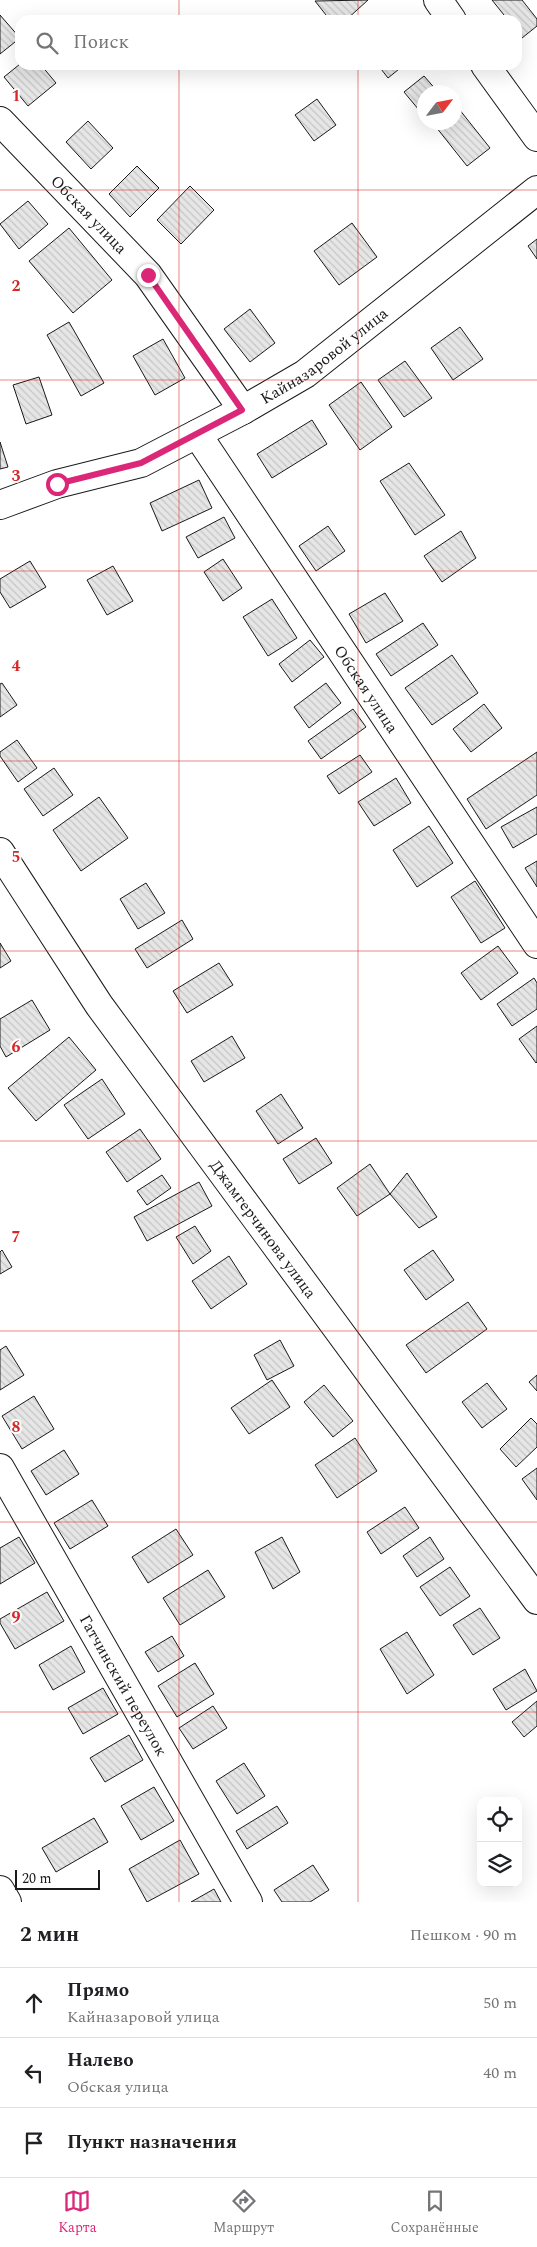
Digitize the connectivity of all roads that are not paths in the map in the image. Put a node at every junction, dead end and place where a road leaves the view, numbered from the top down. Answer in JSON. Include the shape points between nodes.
{"nodes":[{"id":1,"x":438,"y":0,"type":"edge"},
{"id":2,"x":448,"y":15,"type":"edge"},
{"id":3,"x":489,"y":70,"type":"edge"},
{"id":4,"x":0,"y":121,"type":"edge"},
{"id":5,"x":537,"y":137,"type":"edge"},
{"id":6,"x":537,"y":190,"type":"edge"},
{"id":7,"x":242,"y":410,"type":"junction"},
{"id":8,"x":197,"y":434,"type":"junction"},
{"id":9,"x":0,"y":505,"type":"edge"},
{"id":10,"x":0,"y":852,"type":"edge"},
{"id":11,"x":537,"y":944,"type":"edge"},
{"id":12,"x":0,"y":1468,"type":"edge"},
{"id":13,"x":537,"y":1600,"type":"edge"},
{"id":14,"x":0,"y":1890,"type":"edge"},
{"id":15,"x":7,"y":1902,"type":"edge"},
{"id":16,"x":248,"y":1902,"type":"edge"}],
"edges":[{"from":1,"to":2,"type":"street"},
{"from":3,"to":5,"type":"street"},
{"from":4,"to":7,"type":"street","name":"Обская улица","via":[[148,275]]},
{"from":6,"to":7,"type":"street","name":"Кайназаровой улица","via":[[305,374]]},
{"from":7,"to":8,"type":"street","name":"Кайназаровой улица"},
{"from":8,"to":9,"type":"street","name":"Кайназаровой улица","via":[[141,463],[57,484]]},
{"from":8,"to":11,"type":"street","name":"Обская улица"},
{"from":10,"to":13,"type":"street","name":"Джамгерчинова улица","via":[[99,1005]]},
{"from":12,"to":16,"type":"street","name":"Гатчинский переулок"},
{"from":14,"to":15,"type":"street"}]}
